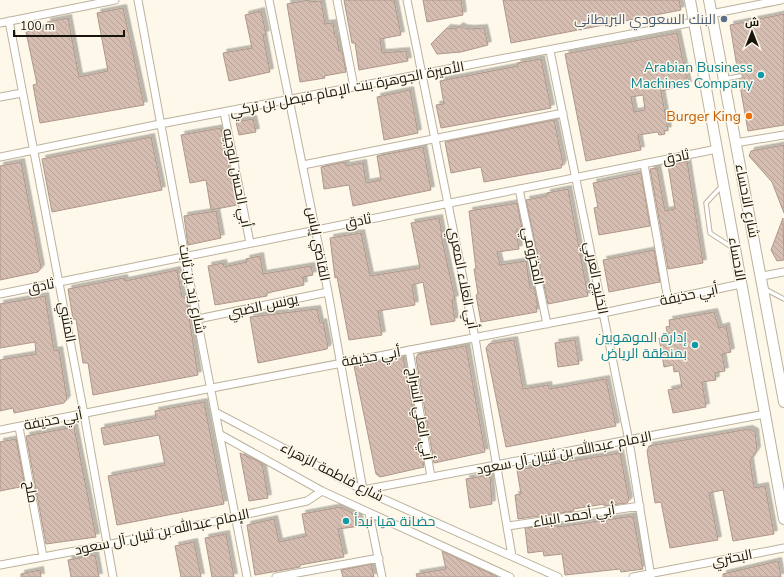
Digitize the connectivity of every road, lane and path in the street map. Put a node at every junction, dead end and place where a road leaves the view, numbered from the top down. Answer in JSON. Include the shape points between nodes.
{"nodes":[{"id":1,"x":115,"y":0,"type":"edge"},
{"id":2,"x":138,"y":0,"type":"edge"},
{"id":3,"x":269,"y":0,"type":"edge"},
{"id":4,"x":338,"y":0,"type":"edge"},
{"id":5,"x":407,"y":0,"type":"edge"},
{"id":6,"x":690,"y":0,"type":"edge"},
{"id":7,"x":709,"y":0,"type":"edge"},
{"id":8,"x":781,"y":0,"type":"edge"},
{"id":9,"x":711,"y":14,"type":"junction"},
{"id":10,"x":9,"y":21,"type":"junction"},
{"id":11,"x":694,"y":22,"type":"junction"},
{"id":12,"x":0,"y":23,"type":"edge"},
{"id":13,"x":550,"y":51,"type":"junction"},
{"id":14,"x":422,"y":75,"type":"junction"},
{"id":15,"x":740,"y":76,"type":"dead end"},
{"id":16,"x":723,"y":79,"type":"junction"},
{"id":17,"x":354,"y":87,"type":"junction"},
{"id":18,"x":22,"y":93,"type":"junction"},
{"id":19,"x":0,"y":97,"type":"edge"},
{"id":20,"x":290,"y":100,"type":"junction"},
{"id":21,"x":224,"y":112,"type":"junction"},
{"id":22,"x":563,"y":113,"type":"junction"},
{"id":23,"x":160,"y":124,"type":"junction"},
{"id":24,"x":784,"y":135,"type":"edge"},
{"id":25,"x":435,"y":139,"type":"junction"},
{"id":26,"x":735,"y":143,"type":"junction"},
{"id":27,"x":717,"y":149,"type":"junction"},
{"id":28,"x":33,"y":151,"type":"junction"},
{"id":29,"x":0,"y":157,"type":"edge"},
{"id":30,"x":644,"y":164,"type":"junction"},
{"id":31,"x":303,"y":165,"type":"junction"},
{"id":32,"x":576,"y":177,"type":"junction"},
{"id":33,"x":724,"y":185,"type":"junction"},
{"id":34,"x":519,"y":189,"type":"junction"},
{"id":35,"x":449,"y":203,"type":"junction"},
{"id":36,"x":316,"y":230,"type":"junction"},
{"id":37,"x":250,"y":243,"type":"junction"},
{"id":38,"x":735,"y":249,"type":"junction"},
{"id":39,"x":185,"y":256,"type":"junction"},
{"id":40,"x":784,"y":272,"type":"edge"},
{"id":41,"x":762,"y":276,"type":"junction"},
{"id":42,"x":59,"y":282,"type":"junction"},
{"id":43,"x":742,"y":284,"type":"junction"},
{"id":44,"x":763,"y":288,"type":"junction"},
{"id":45,"x":328,"y":292,"type":"junction"},
{"id":46,"x":0,"y":294,"type":"edge"},
{"id":47,"x":784,"y":298,"type":"edge"},
{"id":48,"x":668,"y":300,"type":"junction"},
{"id":49,"x":603,"y":313,"type":"junction"},
{"id":50,"x":198,"y":319,"type":"junction"},
{"id":51,"x":547,"y":324,"type":"junction"},
{"id":52,"x":475,"y":338,"type":"junction"},
{"id":53,"x":409,"y":350,"type":"junction"},
{"id":54,"x":340,"y":363,"type":"junction"},
{"id":55,"x":212,"y":388,"type":"junction"},
{"id":56,"x":784,"y":402,"type":"edge"},
{"id":57,"x":217,"y":413,"type":"junction"},
{"id":58,"x":84,"y":414,"type":"junction"},
{"id":59,"x":765,"y":414,"type":"junction"},
{"id":60,"x":19,"y":427,"type":"junction"},
{"id":61,"x":0,"y":430,"type":"edge"},
{"id":62,"x":220,"y":435,"type":"junction"},
{"id":63,"x":629,"y":441,"type":"junction"},
{"id":64,"x":497,"y":466,"type":"junction"},
{"id":65,"x":431,"y":477,"type":"junction"},
{"id":66,"x":363,"y":490,"type":"junction"},
{"id":67,"x":322,"y":492,"type":"junction"},
{"id":68,"x":640,"y":506,"type":"junction"},
{"id":69,"x":369,"y":513,"type":"junction"},
{"id":70,"x":236,"y":517,"type":"junction"},
{"id":71,"x":784,"y":519,"type":"edge"},
{"id":72,"x":508,"y":526,"type":"junction"},
{"id":73,"x":107,"y":545,"type":"junction"},
{"id":74,"x":784,"y":548,"type":"edge"},
{"id":75,"x":512,"y":556,"type":"junction"},
{"id":76,"x":43,"y":557,"type":"junction"},
{"id":77,"x":379,"y":558,"type":"junction"},
{"id":78,"x":0,"y":565,"type":"edge"},
{"id":79,"x":651,"y":576,"type":"edge"},
{"id":80,"x":113,"y":577,"type":"edge"},
{"id":81,"x":247,"y":577,"type":"edge"},
{"id":82,"x":276,"y":577,"type":"edge"},
{"id":83,"x":382,"y":577,"type":"edge"},
{"id":84,"x":510,"y":577,"type":"edge"},
{"id":85,"x":558,"y":577,"type":"edge"},
{"id":86,"x":632,"y":577,"type":"edge"}],
"edges":[{"from":1,"to":10,"type":"street"},
{"from":2,"to":23,"type":"street","name":"شارع زيد بن ثابت"},
{"from":3,"to":20,"type":"street","name":"القاضي إياس"},
{"from":4,"to":17,"type":"street"},
{"from":5,"to":14,"type":"street","name":"أبي العلاء المعري"},
{"from":6,"to":11,"type":"main road","name":"الاحساء"},
{"from":7,"to":9,"type":"main road","name":"شارع الاحساء"},
{"from":8,"to":9,"type":"street"},
{"from":9,"to":16,"type":"main road","name":"شارع الاحساء"},
{"from":10,"to":12,"type":"street"},
{"from":10,"to":18,"type":"street","name":"المتنبي"},
{"from":11,"to":13,"type":"street","name":"الأميرة الجوهرة بنت الإمام فيصل بن تركي"},
{"from":11,"to":27,"type":"main road","name":"الاحساء"},
{"from":13,"to":14,"type":"street","name":"الأميرة الجوهرة بنت الإمام فيصل بن تركي"},
{"from":13,"to":22,"type":"street","name":"الخليج العربي"},
{"from":14,"to":17,"type":"street","name":"الأميرة الجوهرة بنت الإمام فيصل بن تركي"},
{"from":14,"to":25,"type":"street","name":"أبي العلاء المعري"},
{"from":15,"to":16,"type":"lane"},
{"from":16,"to":26,"type":"main road","name":"شارع الاحساء"},
{"from":17,"to":20,"type":"street","name":"الأميرة الجوهرة بنت الإمام فيصل بن تركي"},
{"from":18,"to":19,"type":"street"},
{"from":18,"to":28,"type":"street","name":"المتنبي"},
{"from":20,"to":21,"type":"street","name":"الأميرة الجوهرة بنت الإمام فيصل بن تركي"},
{"from":20,"to":31,"type":"street","name":"القاضي إياس"},
{"from":21,"to":23,"type":"street","name":"الأميرة الجوهرة بنت الإمام فيصل بن تركي"},
{"from":21,"to":37,"type":"street","name":"أبي الحسن الوجيه"},
{"from":22,"to":25,"type":"street"},
{"from":22,"to":32,"type":"street","name":"الخليج العربي"},
{"from":23,"to":28,"type":"street","name":"الأميرة الجوهرة بنت الإمام فيصل بن تركي"},
{"from":23,"to":39,"type":"street","name":"شارع زيد بن ثابت"},
{"from":24,"to":26,"type":"street"},
{"from":25,"to":31,"type":"street"},
{"from":25,"to":35,"type":"street","name":"أبي العلاء المعري"},
{"from":26,"to":41,"type":"main road","name":"شارع الاحساء"},
{"from":27,"to":30,"type":"street","name":"ثادق"},
{"from":27,"to":33,"type":"main road","name":"الاحساء"},
{"from":28,"to":29,"type":"street","name":"الأميرة الجوهرة بنت الإمام فيصل بن تركي"},
{"from":28,"to":42,"type":"street","name":"المتنبي"},
{"from":30,"to":32,"type":"street","name":"ثادق"},
{"from":30,"to":48,"type":"street"},
{"from":31,"to":36,"type":"street","name":"القاضي إياس"},
{"from":32,"to":34,"type":"street","name":"ثادق"},
{"from":32,"to":49,"type":"street","name":"الخليج العربي"},
{"from":33,"to":38,"type":"main road","name":"الاحساء"},
{"from":33,"to":38,"type":"lane","via":[[706,203],[710,233]]},
{"from":34,"to":35,"type":"street","name":"ثادق"},
{"from":34,"to":51,"type":"street","name":"المخزومي"},
{"from":35,"to":36,"type":"street","name":"ثادق"},
{"from":35,"to":52,"type":"street","name":"أبي العلاء المعري"},
{"from":36,"to":37,"type":"street","name":"ثادق"},
{"from":36,"to":45,"type":"street","name":"القاضي إياس"},
{"from":37,"to":39,"type":"street","name":"ثادق"},
{"from":38,"to":43,"type":"main road","name":"الاحساء"},
{"from":39,"to":42,"type":"street","name":"ثادق"},
{"from":39,"to":50,"type":"street","name":"شارع زيد بن ثابت"},
{"from":40,"to":41,"type":"street"},
{"from":41,"to":44,"type":"main road","name":"شارع الاحساء"},
{"from":42,"to":46,"type":"street","name":"ثادق"},
{"from":42,"to":58,"type":"street","name":"المتنبي"},
{"from":43,"to":48,"type":"street","name":"أبي حذيفة"},
{"from":43,"to":59,"type":"main road","name":"الاحساء"},
{"from":44,"to":47,"type":"lane"},
{"from":44,"to":56,"type":"main road","name":"شارع الاحساء"},
{"from":45,"to":50,"type":"street","name":"يونس الضبي"},
{"from":45,"to":54,"type":"street","name":"القاضي إياس"},
{"from":48,"to":49,"type":"street","name":"أبي حذيفة"},
{"from":49,"to":51,"type":"street","name":"أبي حذيفة"},
{"from":49,"to":63,"type":"street","name":"الخليج العربي"},
{"from":50,"to":55,"type":"street","name":"شارع زيد بن ثابت"},
{"from":51,"to":52,"type":"street","name":"أبي حذيفة"},
{"from":52,"to":53,"type":"street","name":"أبي حذيفة"},
{"from":52,"to":64,"type":"street","name":"أبي العلاء المعري"},
{"from":53,"to":54,"type":"street","name":"أبي حذيفة"},
{"from":53,"to":65,"type":"street","name":"أبي العلي السراج"},
{"from":54,"to":55,"type":"street","name":"أبي حذيفة"},
{"from":54,"to":66,"type":"street","name":"القاضي إياس"},
{"from":55,"to":57,"type":"street","name":"شارع زيد بن ثابت"},
{"from":55,"to":58,"type":"street","name":"أبي حذيفة"},
{"from":57,"to":62,"type":"street","name":"شارع زيد بن ثابت"},
{"from":57,"to":66,"type":"street","name":"شارع فاطمة الزهراء"},
{"from":58,"to":60,"type":"street","name":"أبي حذيفة"},
{"from":58,"to":73,"type":"street","name":"المتنبي"},
{"from":59,"to":63,"type":"street","name":"الإمام عبدالله بن ثنيان آل سعود"},
{"from":59,"to":71,"type":"main road","name":"الاحساء"},
{"from":60,"to":61,"type":"street","name":"أبي حذيفة"},
{"from":60,"to":76,"type":"street","name":"ملح"},
{"from":62,"to":67,"type":"street","name":"شارع فاطمة الزهراء"},
{"from":62,"to":70,"type":"street","name":"شارع زيد بن ثابت"},
{"from":63,"to":64,"type":"street","name":"الإمام عبدالله بن ثنيان آل سعود"},
{"from":63,"to":68,"type":"street","name":"الخليج العربي"},
{"from":64,"to":65,"type":"street","name":"الإمام عبدالله بن ثنيان آل سعود"},
{"from":64,"to":72,"type":"street","name":"أبي العلاء المعري"},
{"from":65,"to":66,"type":"street","name":"الإمام عبدالله بن ثنيان آل سعود"},
{"from":66,"to":75,"type":"street","name":"شارع فاطمة الزهراء"},
{"from":67,"to":69,"type":"street","name":"شارع فاطمة الزهراء"},
{"from":67,"to":70,"type":"street","name":"الإمام عبدالله بن ثنيان آل سعود","via":[[307,501]]},
{"from":68,"to":72,"type":"street","name":"أبي أحمد البناء"},
{"from":68,"to":79,"type":"street","name":"الخليج العربي"},
{"from":69,"to":77,"type":"street"},
{"from":69,"to":84,"type":"street","name":"شارع فاطمة الزهراء"},
{"from":70,"to":73,"type":"street","name":"الإمام عبدالله بن ثنيان آل سعود"},
{"from":70,"to":81,"type":"street","name":"شارع زيد بن ثابت"},
{"from":72,"to":75,"type":"street","name":"أبي العلاء المعري"},
{"from":73,"to":76,"type":"street","name":"الإمام عبدالله بن ثنيان آل سعود"},
{"from":73,"to":80,"type":"street","name":"المتنبي"},
{"from":74,"to":79,"type":"street","name":"البحتري"},
{"from":75,"to":85,"type":"street","name":"شارع فاطمة الزهراء"},
{"from":76,"to":78,"type":"street","name":"الإمام عبدالله بن ثنيان آل سعود"},
{"from":77,"to":82,"type":"street"},
{"from":77,"to":83,"type":"street"},
{"from":79,"to":86,"type":"street","name":"البحتري"}]}
